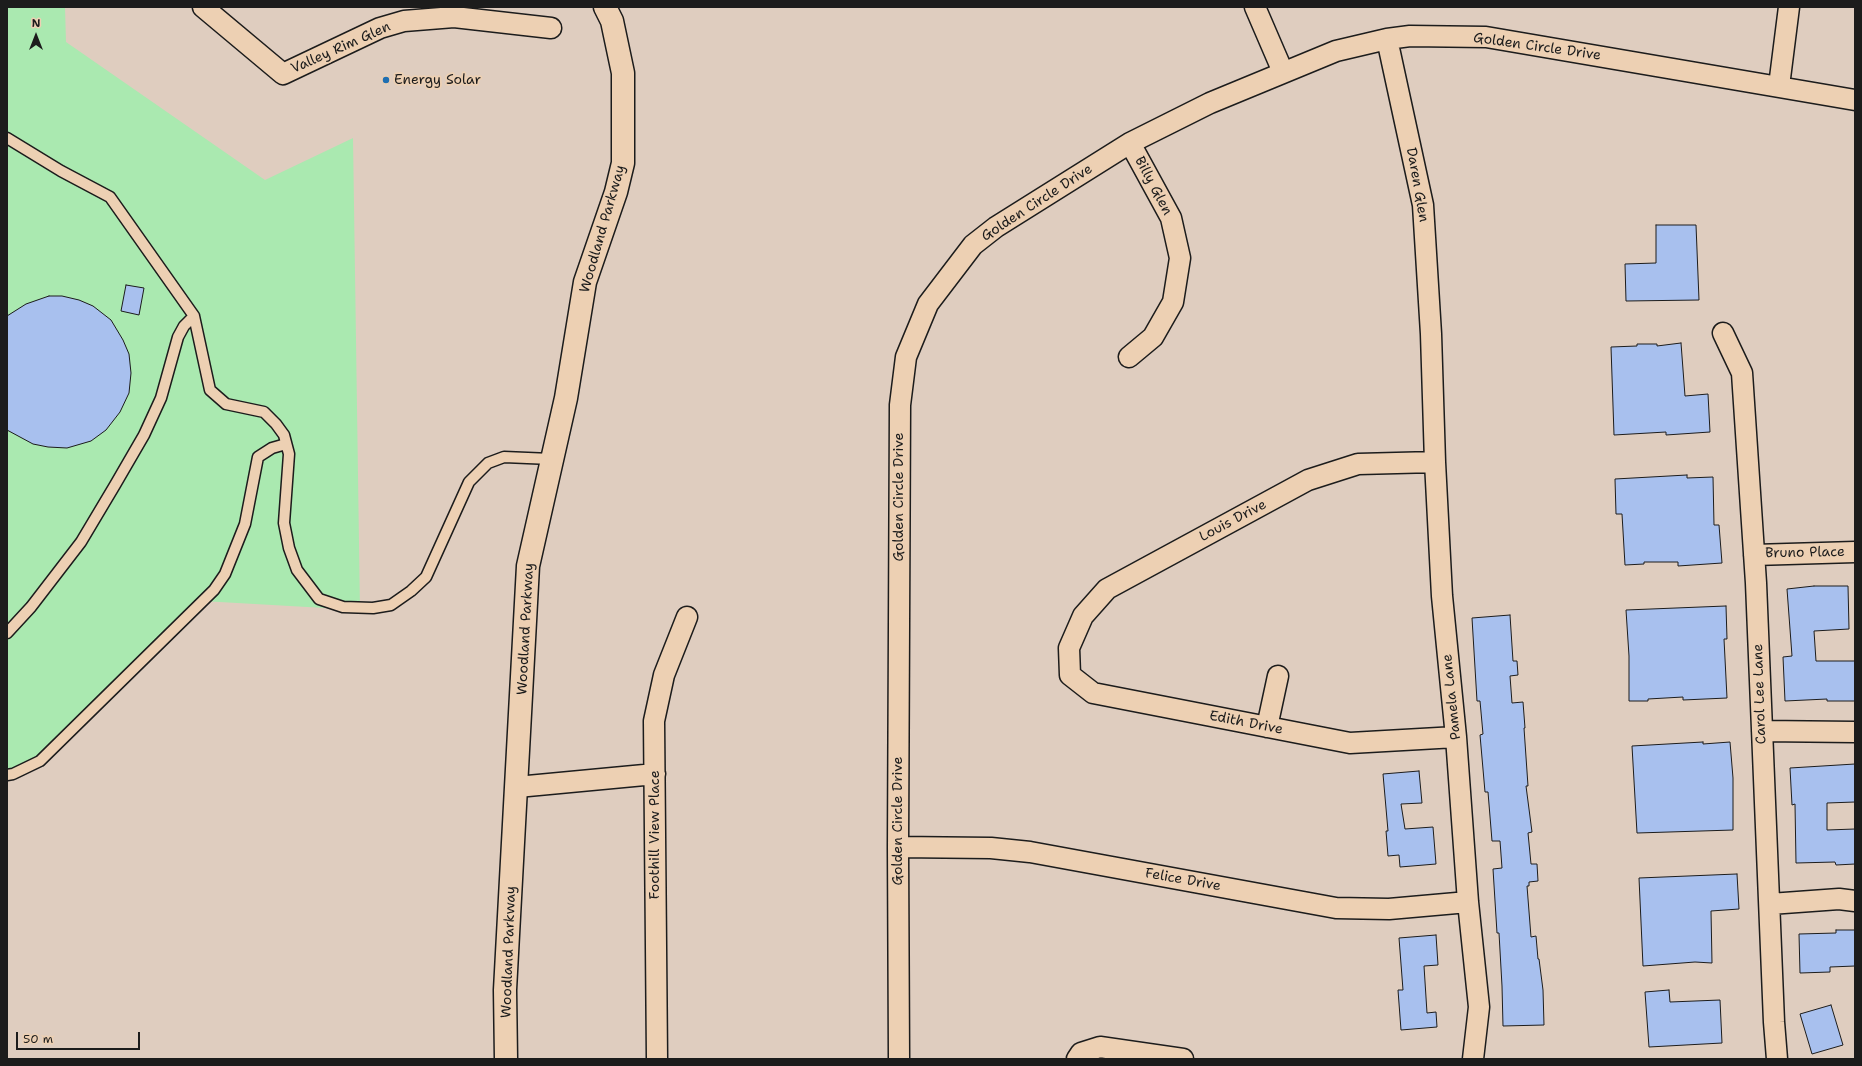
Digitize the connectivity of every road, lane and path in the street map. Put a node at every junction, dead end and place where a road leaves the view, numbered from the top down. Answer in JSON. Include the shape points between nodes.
{"nodes":[{"id":1,"x":203,"y":7,"type":"edge"},
{"id":2,"x":605,"y":7,"type":"edge"},
{"id":3,"x":1255,"y":7,"type":"edge"},
{"id":4,"x":1789,"y":7,"type":"edge"},
{"id":5,"x":402,"y":14,"type":"edge"},
{"id":6,"x":551,"y":28,"type":"dead end"},
{"id":7,"x":1387,"y":39,"type":"junction"},
{"id":8,"x":1284,"y":72,"type":"junction"},
{"id":9,"x":1779,"y":86,"type":"junction"},
{"id":10,"x":1855,"y":100,"type":"edge"},
{"id":11,"x":7,"y":138,"type":"edge"},
{"id":12,"x":1130,"y":143,"type":"junction"},
{"id":13,"x":194,"y":316,"type":"junction"},
{"id":14,"x":1723,"y":333,"type":"dead end"},
{"id":15,"x":1432,"y":334,"type":"joint"},
{"id":16,"x":1130,"y":357,"type":"dead end"},
{"id":17,"x":286,"y":444,"type":"junction"},
{"id":18,"x":551,"y":459,"type":"junction"},
{"id":19,"x":1435,"y":462,"type":"junction"},
{"id":20,"x":1855,"y":552,"type":"edge"},
{"id":21,"x":1754,"y":554,"type":"junction"},
{"id":22,"x":687,"y":617,"type":"dead end"},
{"id":23,"x":7,"y":633,"type":"edge"},
{"id":24,"x":1068,"y":648,"type":"joint"},
{"id":25,"x":1278,"y":676,"type":"dead end"},
{"id":26,"x":1267,"y":727,"type":"junction"},
{"id":27,"x":1762,"y":730,"type":"junction"},
{"id":28,"x":1855,"y":732,"type":"edge"},
{"id":29,"x":1456,"y":737,"type":"junction"},
{"id":30,"x":654,"y":774,"type":"junction"},
{"id":31,"x":7,"y":775,"type":"edge"},
{"id":32,"x":517,"y":787,"type":"junction"},
{"id":33,"x":898,"y":847,"type":"junction"},
{"id":34,"x":1855,"y":901,"type":"edge"},
{"id":35,"x":1468,"y":902,"type":"junction"},
{"id":36,"x":1770,"y":904,"type":"junction"},
{"id":37,"x":506,"y":1059,"type":"edge"},
{"id":38,"x":657,"y":1059,"type":"edge"},
{"id":39,"x":899,"y":1059,"type":"edge"},
{"id":40,"x":1077,"y":1059,"type":"edge"},
{"id":41,"x":1183,"y":1059,"type":"edge"},
{"id":42,"x":1473,"y":1059,"type":"edge"},
{"id":43,"x":1777,"y":1059,"type":"edge"}],
"edges":[{"from":1,"to":5,"type":"street","name":"Valley Rim Glen","via":[[283,74],[380,28]]},
{"from":2,"to":18,"type":"street","name":"Woodland Parkway","via":[[612,21],[623,73],[623,163],[616,192],[585,282],[566,398]]},
{"from":3,"to":8,"type":"street"},
{"from":4,"to":9,"type":"street"},
{"from":5,"to":6,"type":"street","name":"Valley Rim Glen"},
{"from":7,"to":8,"type":"street","name":"Golden Circle Drive","via":[[1336,51]]},
{"from":7,"to":9,"type":"street","name":"Golden Circle Drive","via":[[1410,36],[1486,37]]},
{"from":7,"to":15,"type":"street","name":"Daren Glen","via":[[1423,205]]},
{"from":8,"to":12,"type":"street","name":"Golden Circle Drive","via":[[1210,103]]},
{"from":9,"to":10,"type":"street","name":"Golden Circle Drive"},
{"from":11,"to":13,"type":"lane","via":[[110,197]]},
{"from":12,"to":16,"type":"street","name":"Billy Glen","via":[[1171,218],[1180,258],[1173,302],[1153,337]]},
{"from":12,"to":33,"type":"street","name":"Golden Circle Drive","via":[[996,227],[973,245],[928,304],[906,357],[900,405]]},
{"from":13,"to":17,"type":"lane","via":[[210,390],[226,404],[264,412],[284,435]]},
{"from":13,"to":23,"type":"lane","via":[[178,337],[161,398],[144,435],[115,485],[81,542],[31,607]]},
{"from":14,"to":21,"type":"street","name":"Carol Lee Lane","via":[[1742,373]]},
{"from":15,"to":19,"type":"street","name":"Pamela Lane"},
{"from":17,"to":18,"type":"lane","via":[[289,454],[284,523],[289,548],[297,570],[319,599],[343,607],[373,608],[391,605],[426,577],[469,482],[488,463],[510,457]]},
{"from":17,"to":31,"type":"lane","via":[[258,456],[245,524],[225,574],[214,590],[40,761]]},
{"from":18,"to":32,"type":"street","name":"Woodland Parkway","via":[[528,566]]},
{"from":19,"to":24,"type":"street","name":"Louis Drive","via":[[1358,464],[1308,480],[1107,589],[1083,616]]},
{"from":19,"to":29,"type":"street","name":"Pamela Lane","via":[[1442,596]]},
{"from":20,"to":21,"type":"street","name":"Bruno Place"},
{"from":21,"to":27,"type":"street","name":"Carol Lee Lane"},
{"from":22,"to":30,"type":"street","name":"Foothill View Place","via":[[664,675],[654,721]]},
{"from":24,"to":26,"type":"street","name":"Edith Drive","via":[[1070,675],[1093,693]]},
{"from":25,"to":26,"type":"street"},
{"from":26,"to":29,"type":"street","name":"Edith Drive","via":[[1350,743]]},
{"from":27,"to":28,"type":"street"},
{"from":27,"to":36,"type":"street","name":"Carol Lee Lane"},
{"from":29,"to":35,"type":"street","name":"Pamela Lane"},
{"from":30,"to":32,"type":"street"},
{"from":30,"to":38,"type":"street","name":"Foothill View Place"},
{"from":32,"to":37,"type":"street","name":"Woodland Parkway","via":[[505,990]]},
{"from":33,"to":35,"type":"street","name":"Felice Drive","via":[[991,848],[1030,852],[1336,908],[1389,910]]},
{"from":33,"to":39,"type":"street","name":"Golden Circle Drive"},
{"from":34,"to":36,"type":"street","via":[[1839,899]]},
{"from":35,"to":42,"type":"street","name":"Pamela Lane","via":[[1479,1007]]},
{"from":36,"to":43,"type":"street","name":"Carol Lee Lane"},
{"from":40,"to":41,"type":"street","via":[[1081,1053],[1100,1047]]}]}
